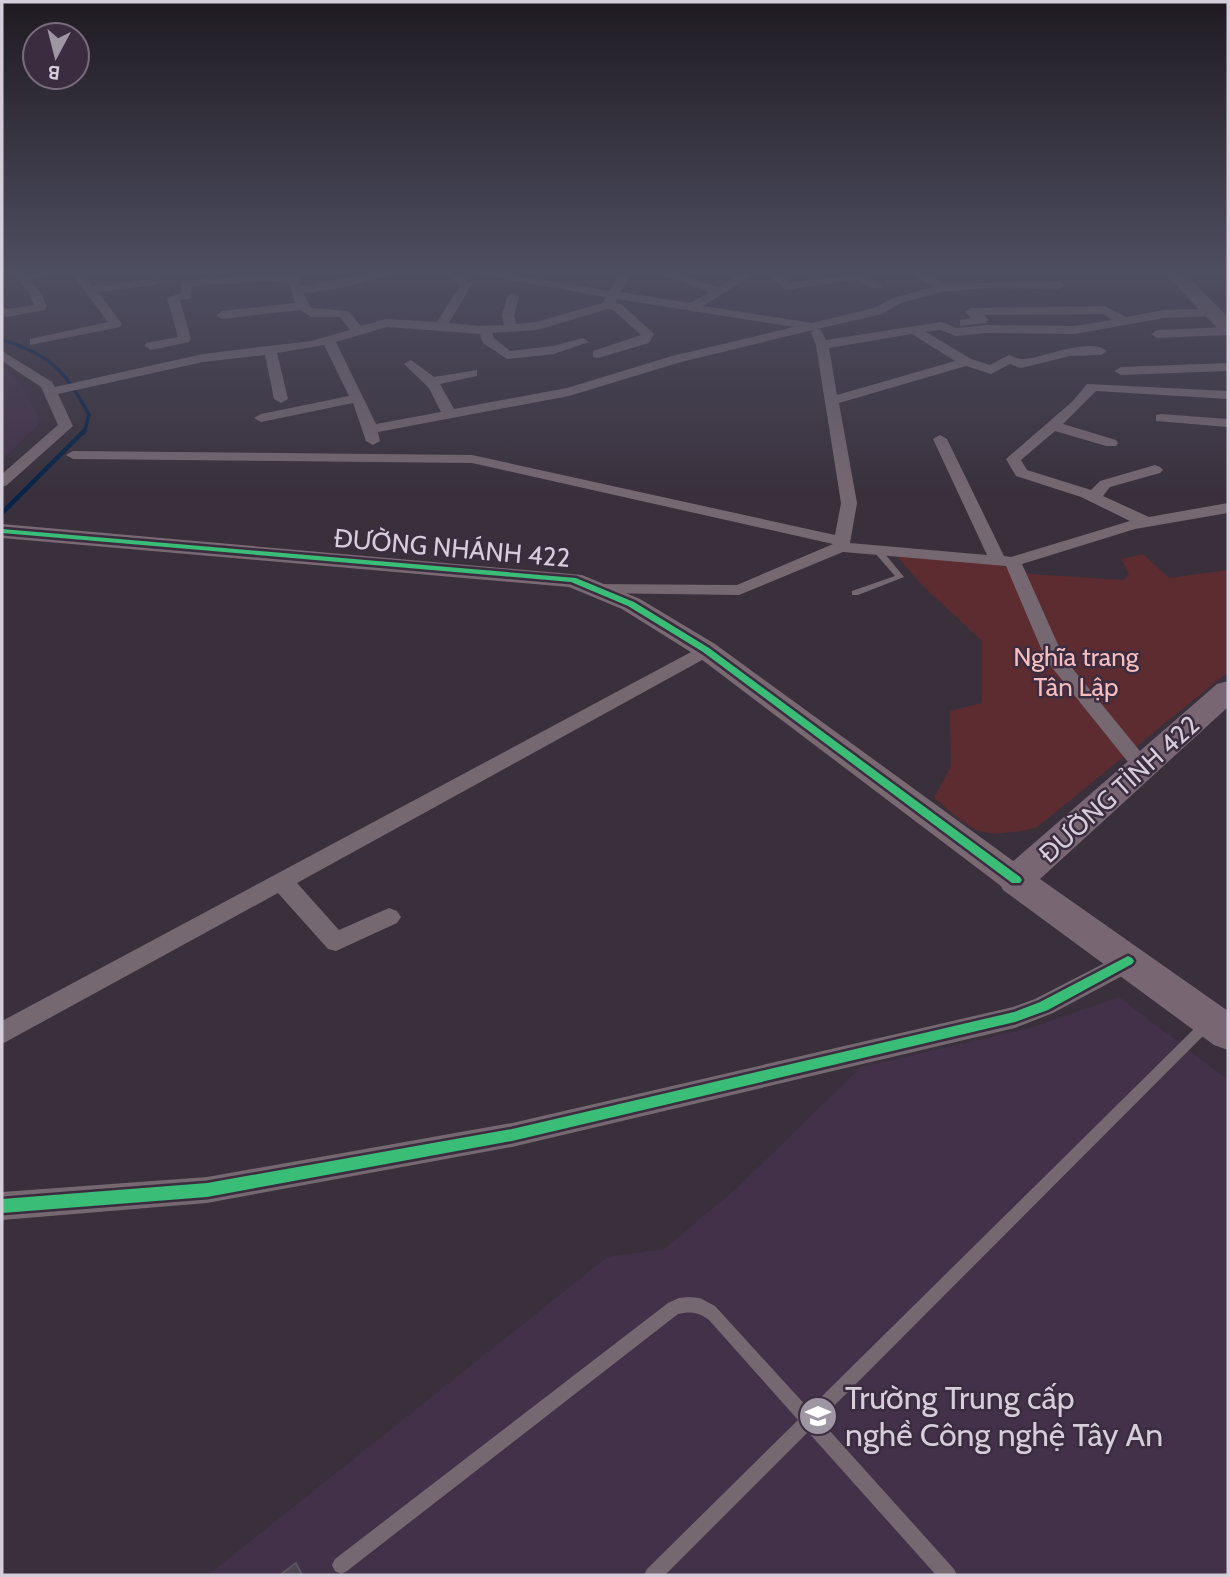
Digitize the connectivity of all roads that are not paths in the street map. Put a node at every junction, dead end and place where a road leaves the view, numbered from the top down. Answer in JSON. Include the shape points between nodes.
{"nodes":[{"id":1,"x":286,"y":348,"type":"edge"},
{"id":2,"x":331,"y":348,"type":"edge"},
{"id":3,"x":497,"y":348,"type":"edge"},
{"id":4,"x":563,"y":348,"type":"edge"},
{"id":5,"x":590,"y":348,"type":"edge"},
{"id":6,"x":619,"y":348,"type":"edge"},
{"id":7,"x":727,"y":348,"type":"edge"},
{"id":8,"x":822,"y":348,"type":"edge"},
{"id":9,"x":941,"y":348,"type":"edge"},
{"id":10,"x":270,"y":350,"type":"junction"},
{"id":11,"x":1101,"y":351,"type":"dead end"},
{"id":12,"x":598,"y":354,"type":"junction"},
{"id":13,"x":2,"y":355,"type":"edge"},
{"id":14,"x":966,"y":362,"type":"junction"},
{"id":15,"x":411,"y":364,"type":"dead end"},
{"id":16,"x":1228,"y":367,"type":"edge"},
{"id":17,"x":1121,"y":371,"type":"dead end"},
{"id":18,"x":472,"y":373,"type":"dead end"},
{"id":19,"x":628,"y":374,"type":"junction"},
{"id":20,"x":432,"y":381,"type":"junction"},
{"id":21,"x":50,"y":392,"type":"junction"},
{"id":22,"x":1228,"y":395,"type":"edge"},
{"id":23,"x":357,"y":398,"type":"junction"},
{"id":24,"x":282,"y":399,"type":"dead end"},
{"id":25,"x":831,"y":401,"type":"junction"},
{"id":26,"x":449,"y":415,"type":"junction"},
{"id":27,"x":261,"y":418,"type":"dead end"},
{"id":28,"x":1161,"y":418,"type":"dead end"},
{"id":29,"x":1228,"y":423,"type":"edge"},
{"id":30,"x":1052,"y":425,"type":"junction"},
{"id":31,"x":372,"y":429,"type":"junction"},
{"id":32,"x":940,"y":439,"type":"dead end"},
{"id":33,"x":1111,"y":443,"type":"dead end"},
{"id":34,"x":73,"y":455,"type":"dead end"},
{"id":35,"x":375,"y":457,"type":"junction"},
{"id":36,"x":1155,"y":470,"type":"dead end"},
{"id":37,"x":2,"y":482,"type":"edge"},
{"id":38,"x":1093,"y":497,"type":"junction"},
{"id":39,"x":1228,"y":508,"type":"edge"},
{"id":40,"x":1146,"y":522,"type":"junction"},
{"id":41,"x":2,"y":531,"type":"edge"},
{"id":42,"x":841,"y":544,"type":"junction"},
{"id":43,"x":877,"y":550,"type":"junction"},
{"id":44,"x":1005,"y":562,"type":"junction"},
{"id":45,"x":592,"y":588,"type":"junction"},
{"id":46,"x":855,"y":593,"type":"dead end"},
{"id":47,"x":706,"y":650,"type":"junction"},
{"id":48,"x":1228,"y":691,"type":"edge"},
{"id":49,"x":1143,"y":767,"type":"junction"},
{"id":50,"x":279,"y":880,"type":"junction"},
{"id":51,"x":1016,"y":880,"type":"junction"},
{"id":52,"x":389,"y":918,"type":"dead end"},
{"id":53,"x":1128,"y":961,"type":"junction"},
{"id":54,"x":1219,"y":1027,"type":"edge"},
{"id":55,"x":2,"y":1033,"type":"edge"},
{"id":56,"x":2,"y":1206,"type":"edge"},
{"id":57,"x":809,"y":1421,"type":"junction"},
{"id":58,"x":341,"y":1565,"type":"dead end"},
{"id":59,"x":653,"y":1575,"type":"edge"},
{"id":60,"x":948,"y":1575,"type":"edge"}],
"edges":[{"from":1,"to":10,"type":"street"},
{"from":2,"to":23,"type":"street"},
{"from":3,"to":4,"type":"street","via":[[506,355]]},
{"from":5,"to":12,"type":"street"},
{"from":6,"to":12,"type":"street"},
{"from":7,"to":19,"type":"street"},
{"from":8,"to":25,"type":"street"},
{"from":9,"to":14,"type":"street"},
{"from":10,"to":21,"type":"street","via":[[203,358]]},
{"from":10,"to":24,"type":"street"},
{"from":11,"to":14,"type":"street","via":[[1070,352],[1021,365],[1009,359],[991,370]]},
{"from":12,"to":19,"type":"street"},
{"from":13,"to":21,"type":"street","via":[[47,385]]},
{"from":14,"to":25,"type":"street"},
{"from":15,"to":20,"type":"street"},
{"from":16,"to":17,"type":"street"},
{"from":18,"to":20,"type":"street"},
{"from":19,"to":26,"type":"street","via":[[569,392]]},
{"from":20,"to":26,"type":"street"},
{"from":21,"to":37,"type":"street","via":[[66,426]]},
{"from":22,"to":30,"type":"street","via":[[1093,387]]},
{"from":23,"to":27,"type":"street"},
{"from":23,"to":31,"type":"street"},
{"from":25,"to":42,"type":"street","via":[[849,503]]},
{"from":26,"to":31,"type":"street"},
{"from":28,"to":29,"type":"street"},
{"from":30,"to":33,"type":"street"},
{"from":30,"to":38,"type":"street","via":[[1013,459],[1021,473]]},
{"from":31,"to":35,"type":"street"},
{"from":32,"to":44,"type":"street"},
{"from":34,"to":35,"type":"street"},
{"from":35,"to":42,"type":"street","via":[[472,459]]},
{"from":36,"to":38,"type":"street","via":[[1105,484]]},
{"from":38,"to":40,"type":"street"},
{"from":39,"to":40,"type":"street"},
{"from":40,"to":44,"type":"street"},
{"from":41,"to":45,"type":"street","name":"ĐƯỜNG NHÁNH 422","via":[[573,580]]},
{"from":42,"to":43,"type":"street"},
{"from":42,"to":45,"type":"street","via":[[739,590]]},
{"from":43,"to":44,"type":"street"},
{"from":43,"to":46,"type":"lane","via":[[900,577]]},
{"from":44,"to":49,"type":"street","via":[[1055,660]]},
{"from":45,"to":47,"type":"street","name":"ĐƯỜNG NHÁNH 422","via":[[631,604]]},
{"from":47,"to":50,"type":"street"},
{"from":47,"to":51,"type":"street","name":"ĐƯỜNG NHÁNH 422"},
{"from":48,"to":49,"type":"main road","name":"ĐƯỜNG TỈNH 422"},
{"from":49,"to":51,"type":"main road","name":"ĐƯỜNG TỈNH 422"},
{"from":50,"to":52,"type":"street","via":[[336,942]]},
{"from":50,"to":55,"type":"street"},
{"from":51,"to":53,"type":"main road","name":"ĐƯỜNG TỈNH 422"},
{"from":53,"to":54,"type":"main road","name":"ĐƯỜNG TỈNH 422"},
{"from":53,"to":56,"type":"street","via":[[1015,1017],[512,1136],[207,1190]]},
{"from":54,"to":57,"type":"lane"},
{"from":57,"to":58,"type":"lane","via":[[715,1315],[695,1304],[678,1305]]},
{"from":57,"to":59,"type":"lane"},
{"from":57,"to":60,"type":"lane"}]}
